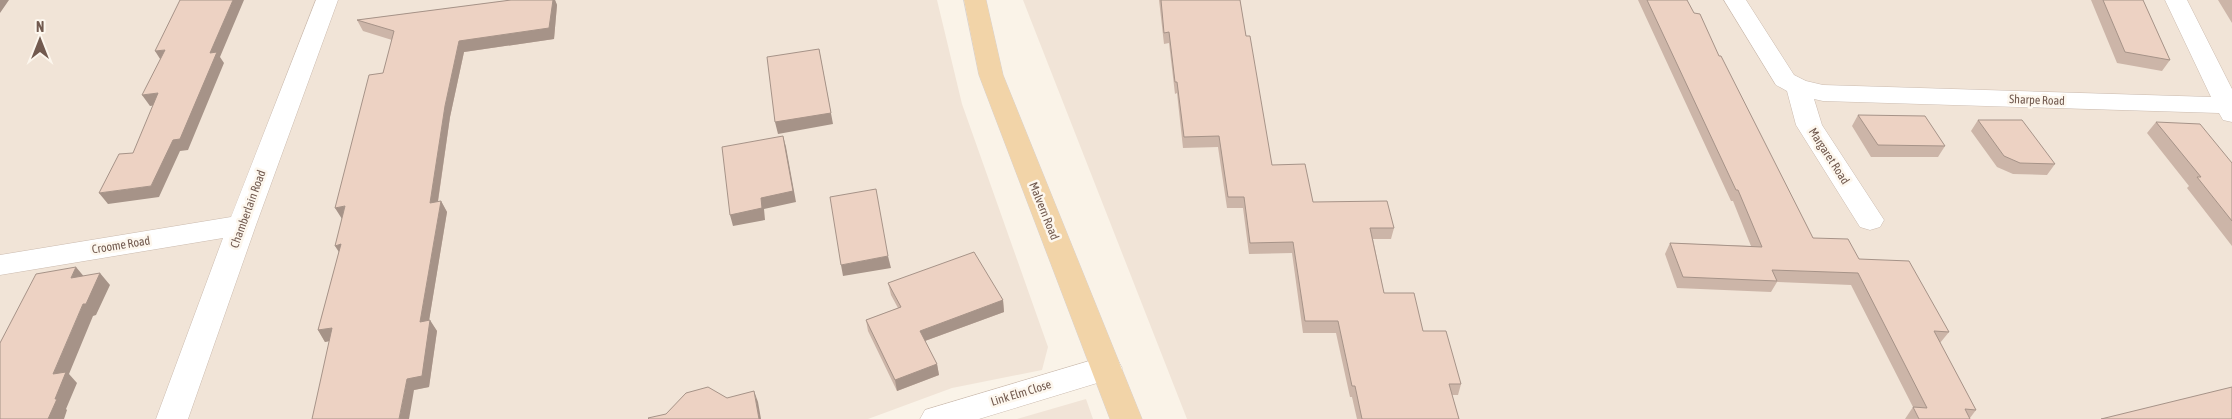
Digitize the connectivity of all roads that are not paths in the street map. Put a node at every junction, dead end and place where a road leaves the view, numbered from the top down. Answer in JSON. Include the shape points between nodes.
{"nodes":[{"id":1,"x":327,"y":0,"type":"edge"},
{"id":2,"x":975,"y":0,"type":"edge"},
{"id":3,"x":1735,"y":0,"type":"edge"},
{"id":4,"x":2176,"y":0,"type":"edge"},
{"id":5,"x":1798,"y":87,"type":"junction"},
{"id":6,"x":2230,"y":110,"type":"edge"},
{"id":7,"x":1870,"y":220,"type":"dead end"},
{"id":8,"x":242,"y":225,"type":"junction"},
{"id":9,"x":0,"y":265,"type":"edge"},
{"id":10,"x":1106,"y":368,"type":"junction"},
{"id":11,"x":172,"y":419,"type":"edge"},
{"id":12,"x":936,"y":419,"type":"edge"},
{"id":13,"x":1126,"y":419,"type":"edge"}],
"edges":[{"from":1,"to":8,"type":"street","name":"Chamberlain Road"},
{"from":2,"to":10,"type":"main road","name":"Malvern Road","via":[[991,75]]},
{"from":3,"to":5,"type":"street","via":[[1786,80]]},
{"from":4,"to":6,"type":"street"},
{"from":5,"to":6,"type":"street","name":"Sharpe Road","via":[[1847,95]]},
{"from":5,"to":7,"type":"street","name":"Margaret Road","via":[[1808,124]]},
{"from":8,"to":9,"type":"street","name":"Croome Road"},
{"from":8,"to":11,"type":"street","name":"Chamberlain Road"},
{"from":10,"to":12,"type":"street","name":"Link Elm Close"},
{"from":10,"to":13,"type":"main road","name":"Malvern Road"}]}
